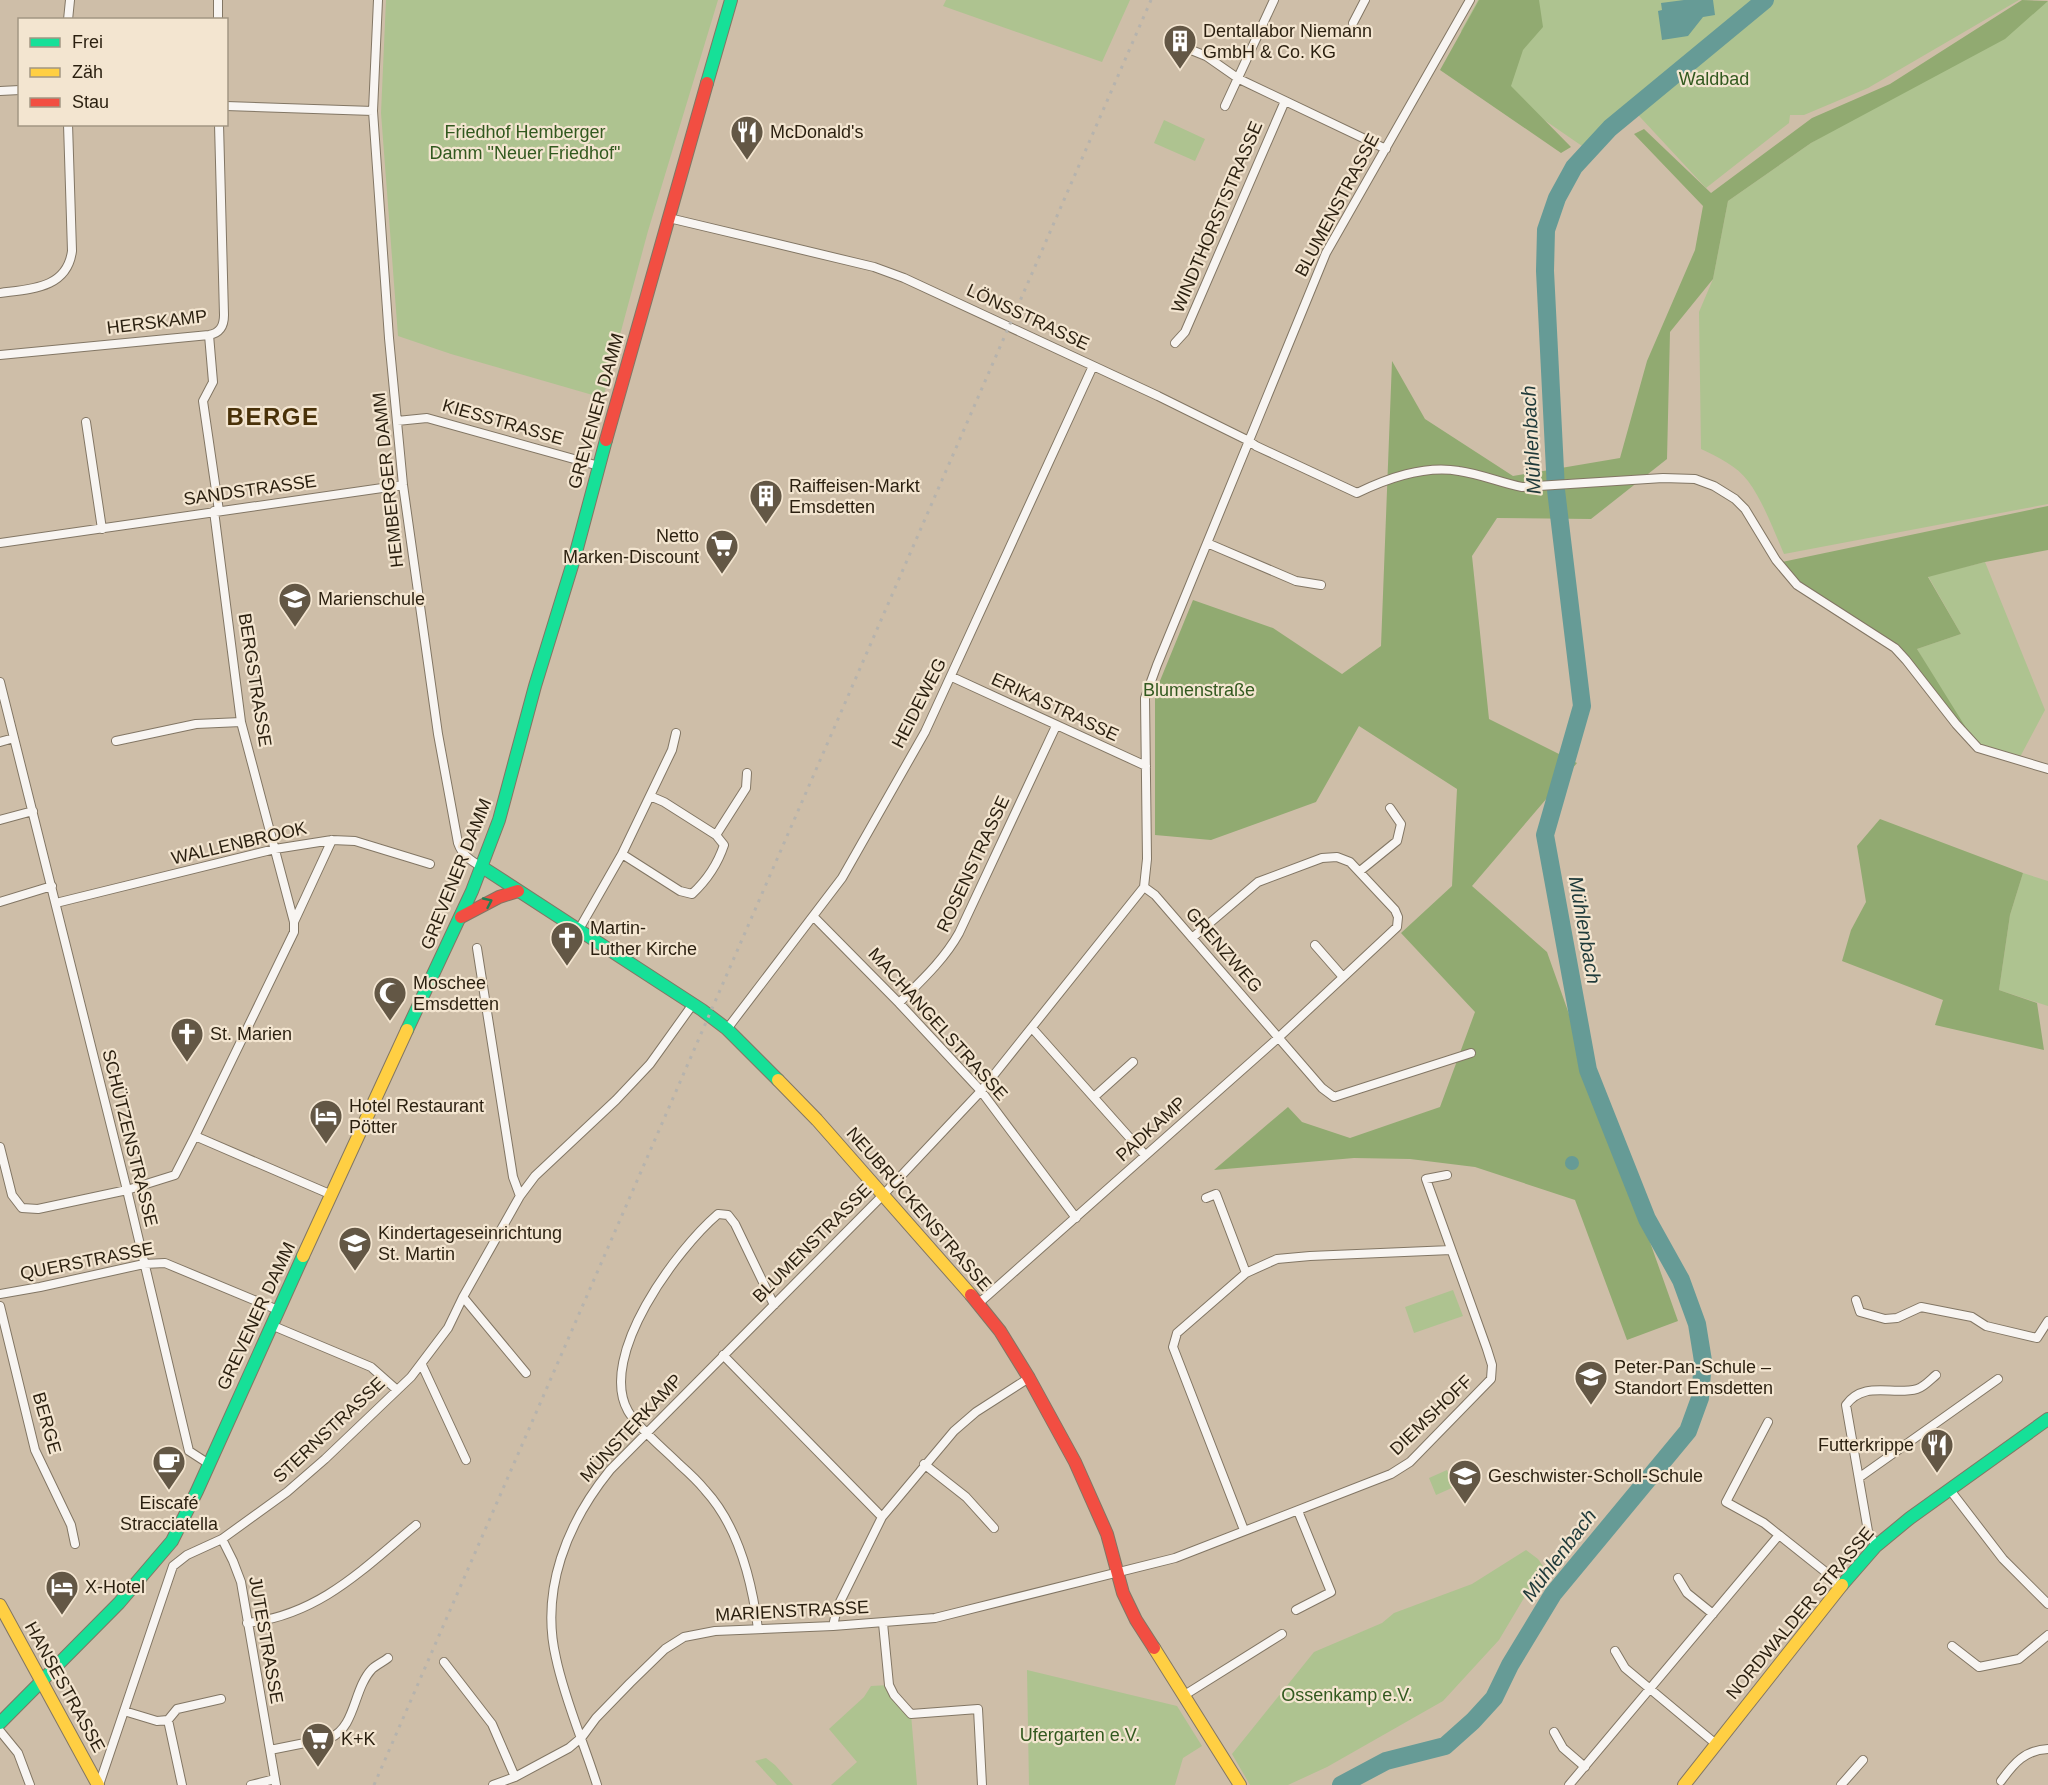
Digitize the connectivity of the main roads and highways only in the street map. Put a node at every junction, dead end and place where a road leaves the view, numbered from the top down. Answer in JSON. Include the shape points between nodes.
{"nodes":[{"id":1,"x":731,"y":0,"type":"edge"},
{"id":2,"x":482,"y":867,"type":"junction"},
{"id":3,"x":518,"y":891,"type":"junction"},
{"id":4,"x":461,"y":917,"type":"junction"},
{"id":5,"x":2048,"y":1419,"type":"edge"},
{"id":6,"x":0,"y":1605,"type":"edge"},
{"id":7,"x":40,"y":1682,"type":"junction"},
{"id":8,"x":0,"y":1724,"type":"edge"},
{"id":9,"x":98,"y":1785,"type":"edge"},
{"id":10,"x":1240,"y":1785,"type":"edge"},
{"id":11,"x":1684,"y":1785,"type":"edge"}],
"edges":[{"from":1,"to":2,"type":"main road","name":"GREVENER DAMM","via":[[575,556]]},
{"from":2,"to":3,"type":"main road","name":"NEUBRÜCKENSTRASSE"},
{"from":2,"to":4,"type":"main road","name":"GREVENER DAMM"},
{"from":4,"to":3,"type":"main road","one_way":true},
{"from":3,"to":10,"type":"main road","name":"NEUBRÜCKENSTRASSE","via":[[727,1029],[817,1120],[979,1303],[1029,1378],[1075,1462],[1097,1508],[1123,1593],[1136,1620]]},
{"from":4,"to":7,"type":"main road","name":"GREVENER DAMM","via":[[172,1540],[119,1603]]},
{"from":5,"to":11,"type":"main road","name":"NORDWALDER STRASSE","via":[[1876,1546]]},
{"from":6,"to":7,"type":"main road","name":"HANSESTRASSE"},
{"from":7,"to":8,"type":"main road","name":"GREVENER DAMM"},
{"from":7,"to":9,"type":"main road","name":"HANSESTRASSE"}]}
